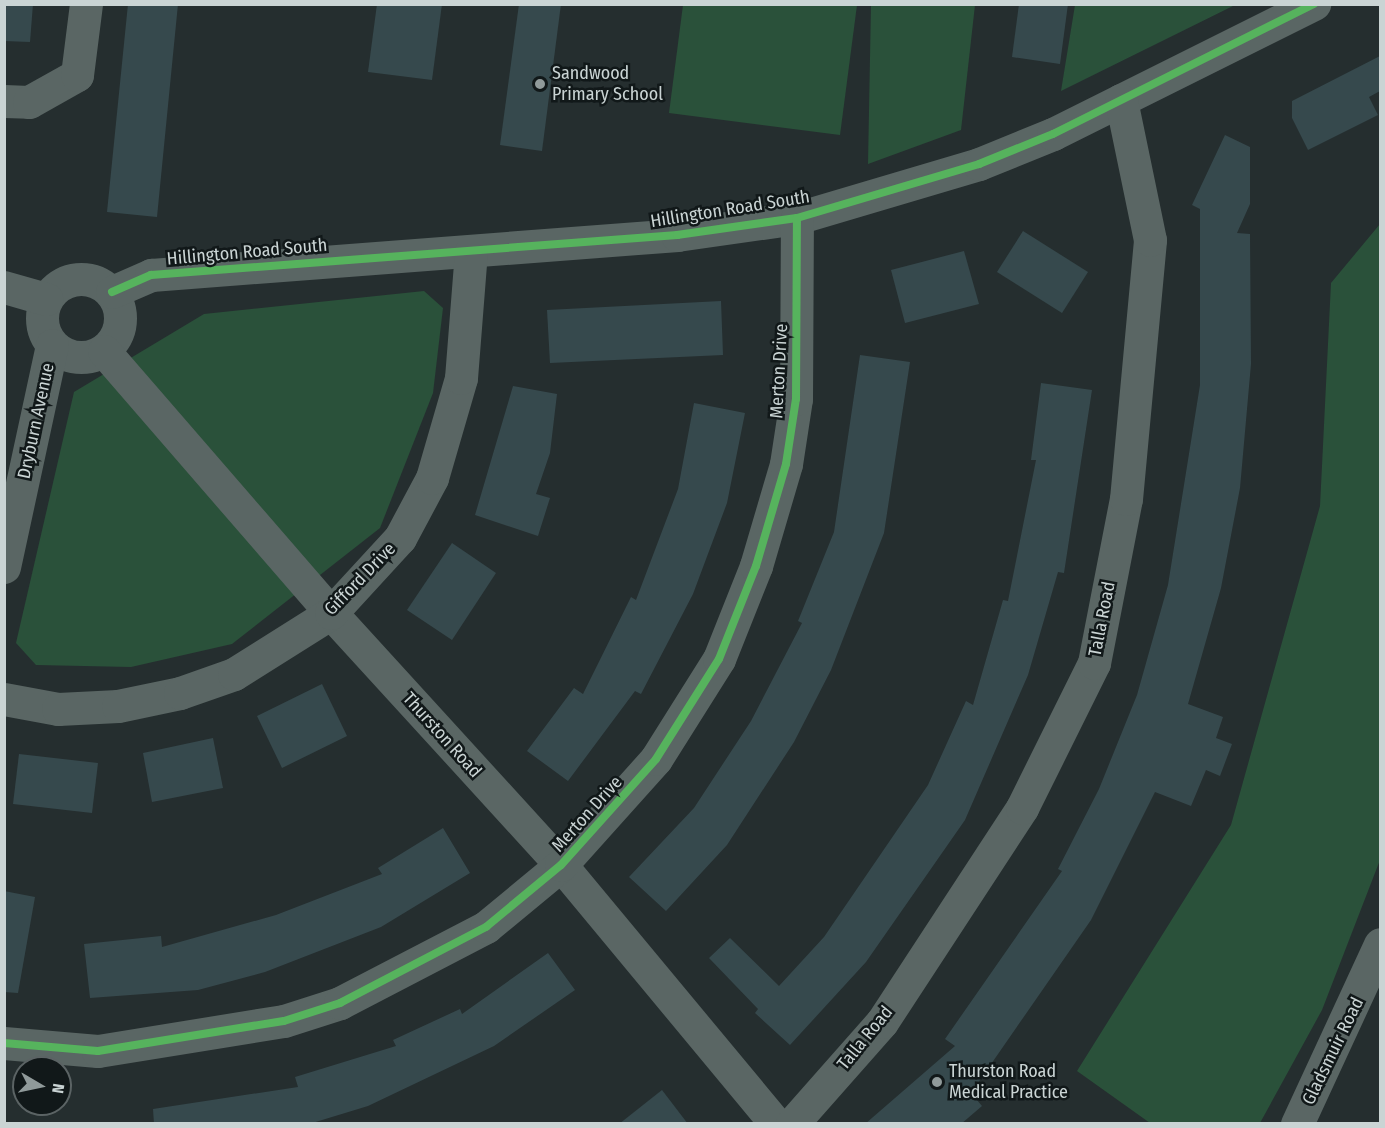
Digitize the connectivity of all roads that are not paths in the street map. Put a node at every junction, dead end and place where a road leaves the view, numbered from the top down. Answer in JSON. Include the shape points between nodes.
{"nodes":[{"id":1,"x":86,"y":4,"type":"edge"},
{"id":2,"x":1314,"y":4,"type":"edge"},
{"id":3,"x":1277,"y":12,"type":"edge"},
{"id":4,"x":1121,"y":100,"type":"junction"},
{"id":5,"x":4,"y":101,"type":"edge"},
{"id":6,"x":796,"y":218,"type":"junction"},
{"id":7,"x":471,"y":251,"type":"junction"},
{"id":8,"x":4,"y":288,"type":"edge"},
{"id":9,"x":112,"y":292,"type":"junction"},
{"id":10,"x":45,"y":299,"type":"junction"},
{"id":11,"x":52,"y":345,"type":"junction"},
{"id":12,"x":104,"y":351,"type":"junction"},
{"id":13,"x":4,"y":567,"type":"edge"},
{"id":14,"x":331,"y":613,"type":"junction"},
{"id":15,"x":4,"y":699,"type":"edge"},
{"id":16,"x":561,"y":865,"type":"junction"},
{"id":17,"x":1380,"y":944,"type":"edge"},
{"id":18,"x":4,"y":1043,"type":"edge"},
{"id":19,"x":776,"y":1124,"type":"edge"},
{"id":20,"x":792,"y":1124,"type":"edge"},
{"id":21,"x":1297,"y":1124,"type":"edge"}],
"edges":[{"from":1,"to":5,"type":"street","via":[[77,75],[29,102]]},
{"from":2,"to":3,"type":"street","name":"Hillington Road South"},
{"from":3,"to":4,"type":"street","name":"Hillington Road South"},
{"from":4,"to":6,"type":"street","name":"Hillington Road South","via":[[979,164]]},
{"from":4,"to":20,"type":"street","name":"Talla Road","via":[[1150,240],[1126,499],[1094,663],[1023,808],[882,1022]]},
{"from":6,"to":7,"type":"street","name":"Hillington Road South","via":[[678,235]]},
{"from":6,"to":16,"type":"street","name":"Merton Drive","via":[[796,399],[786,464],[756,566],[719,659],[656,759]]},
{"from":7,"to":9,"type":"street","name":"Hillington Road South","via":[[151,275]]},
{"from":7,"to":14,"type":"street","name":"Gifford Drive","via":[[461,378],[432,478],[400,538]]},
{"from":8,"to":10,"type":"street"},
{"from":9,"to":10,"type":"street","via":[[94,280],[73,279],[58,285]]},
{"from":9,"to":12,"type":"street","via":[[121,324]]},
{"from":10,"to":11,"type":"street","via":[[42,321]]},
{"from":11,"to":12,"type":"street","via":[[72,357],[88,358]]},
{"from":11,"to":13,"type":"street","name":"Dryburn Avenue"},
{"from":12,"to":14,"type":"street","name":"Thurston Road"},
{"from":14,"to":15,"type":"street","name":"Gifford Drive","via":[[234,674],[180,693],[118,706],[58,709]]},
{"from":14,"to":16,"type":"street","name":"Thurston Road"},
{"from":16,"to":18,"type":"street","name":"Merton Drive","via":[[486,927],[340,1003],[284,1021],[99,1051]]},
{"from":16,"to":19,"type":"street","name":"Thurston Road"},
{"from":17,"to":21,"type":"street","name":"Gladsmuir Road"}]}
